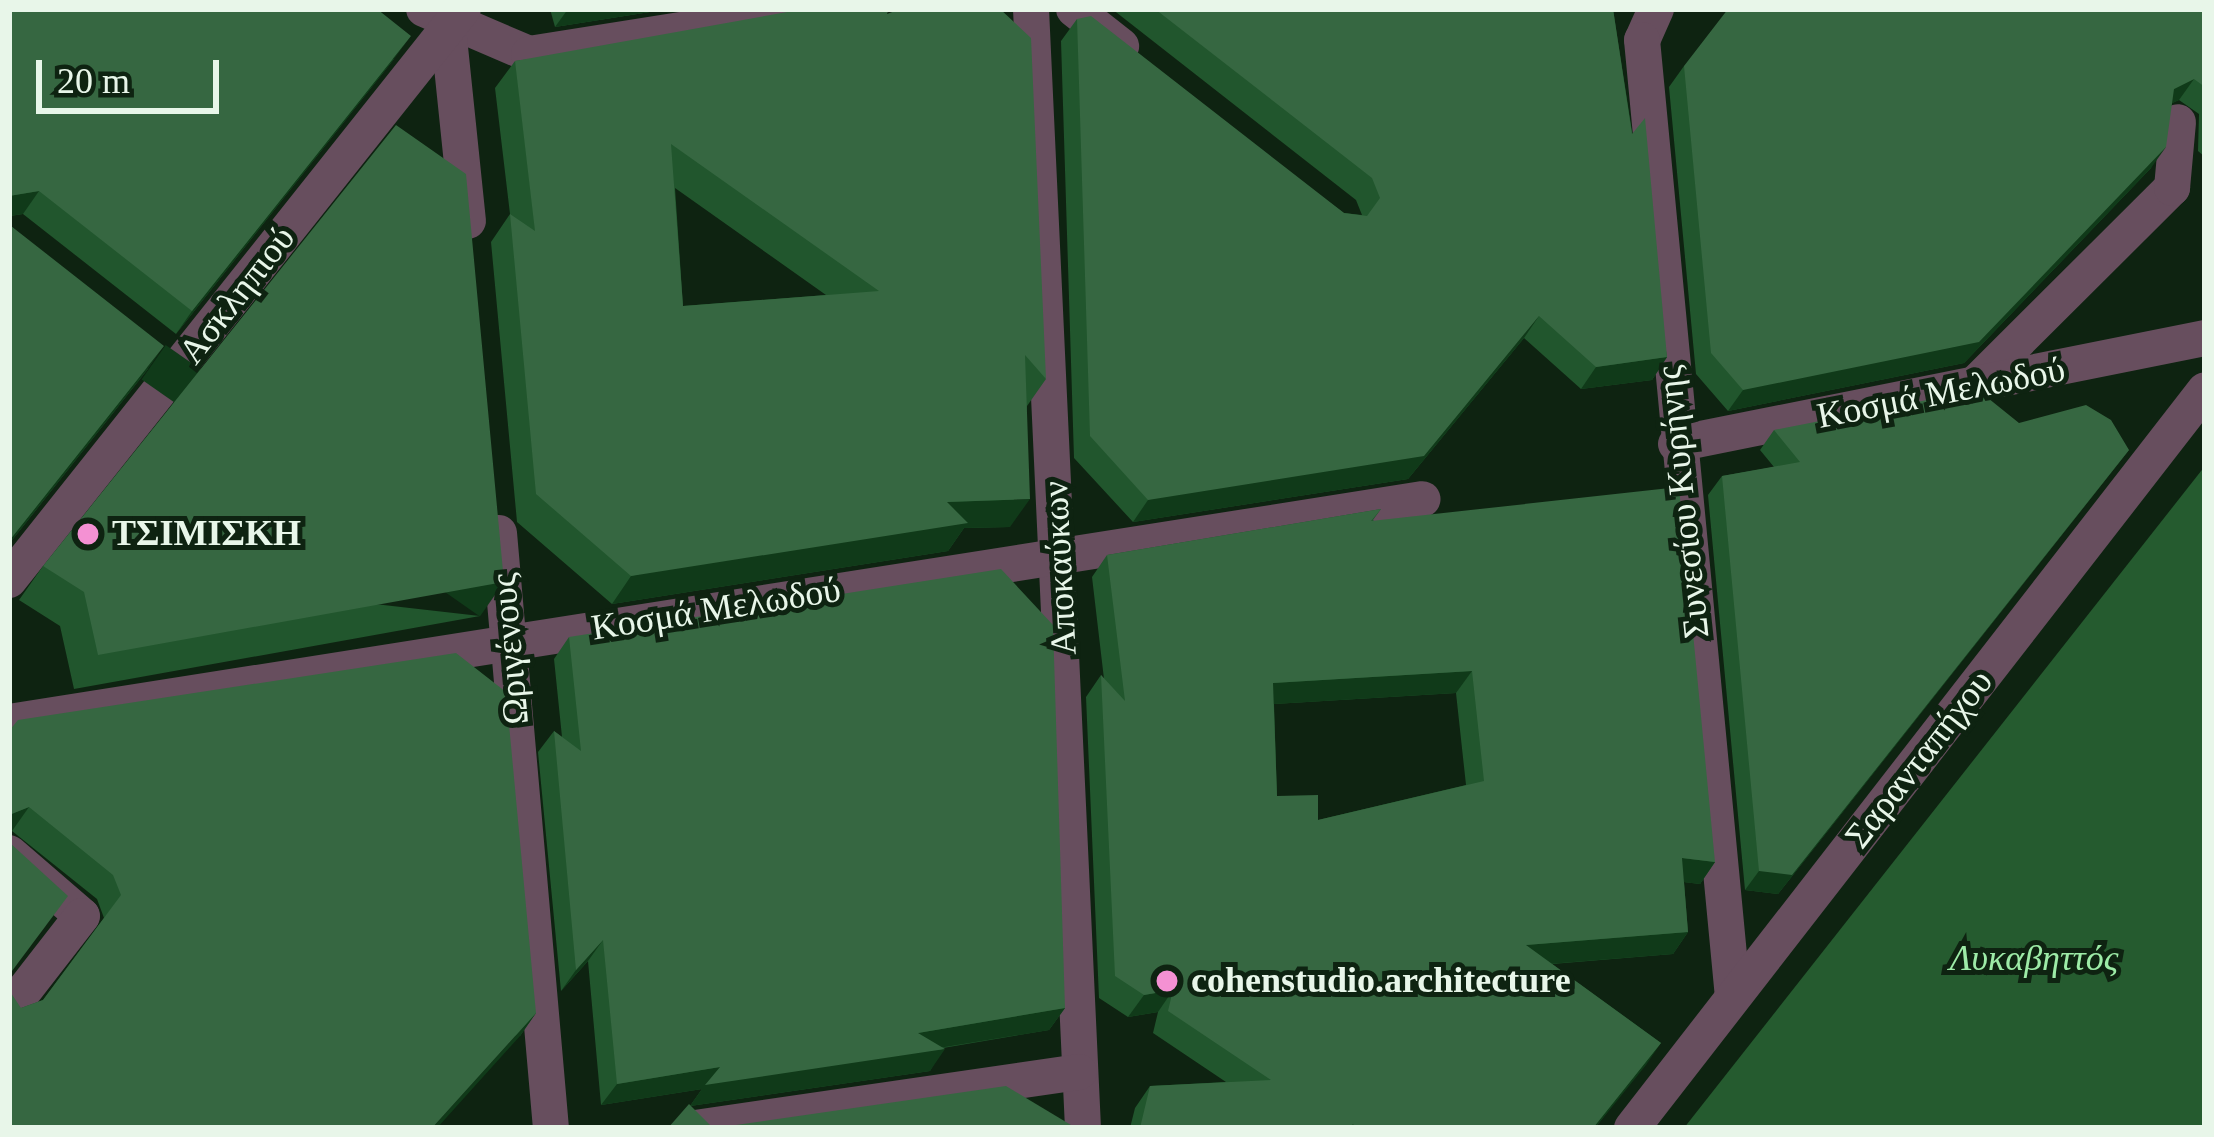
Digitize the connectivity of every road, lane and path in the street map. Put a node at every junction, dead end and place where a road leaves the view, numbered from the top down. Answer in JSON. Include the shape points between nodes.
{"nodes":[{"id":1,"x":812,"y":9,"type":"edge"},
{"id":2,"x":1031,"y":9,"type":"edge"},
{"id":3,"x":1074,"y":9,"type":"edge"},
{"id":4,"x":1655,"y":9,"type":"edge"},
{"id":5,"x":445,"y":15,"type":"edge"},
{"id":6,"x":1145,"y":64,"type":"edge"},
{"id":7,"x":2178,"y":122,"type":"edge"},
{"id":8,"x":472,"y":264,"type":"edge"},
{"id":9,"x":2205,"y":338,"type":"edge"},
{"id":10,"x":146,"y":339,"type":"edge"},
{"id":11,"x":180,"y":365,"type":"junction"},
{"id":12,"x":1971,"y":388,"type":"junction"},
{"id":13,"x":2205,"y":390,"type":"edge"},
{"id":14,"x":1676,"y":444,"type":"junction"},
{"id":15,"x":1423,"y":499,"type":"dead end"},
{"id":16,"x":496,"y":501,"type":"edge"},
{"id":17,"x":1060,"y":554,"type":"junction"},
{"id":18,"x":9,"y":580,"type":"edge"},
{"id":19,"x":511,"y":642,"type":"junction"},
{"id":20,"x":9,"y":722,"type":"edge"},
{"id":21,"x":9,"y":853,"type":"edge"},
{"id":22,"x":1733,"y":997,"type":"junction"},
{"id":23,"x":9,"y":1010,"type":"edge"},
{"id":24,"x":1079,"y":1072,"type":"junction"},
{"id":25,"x":551,"y":1128,"type":"edge"},
{"id":26,"x":694,"y":1128,"type":"edge"},
{"id":27,"x":1083,"y":1128,"type":"edge"},
{"id":28,"x":1632,"y":1128,"type":"edge"}],
"edges":[{"from":1,"to":5,"type":"street","via":[[529,54]]},
{"from":2,"to":17,"type":"street","name":"Αποκαύκων"},
{"from":3,"to":6,"type":"street"},
{"from":4,"to":14,"type":"street","name":"Συνεσίου Κυρήνης","via":[[1642,40]]},
{"from":5,"to":8,"type":"street"},
{"from":5,"to":11,"type":"street","name":"Ασκληπιού"},
{"from":7,"to":12,"type":"street","via":[[2172,188]]},
{"from":9,"to":12,"type":"street","name":"Κοσμά Μελωδού"},
{"from":10,"to":11,"type":"street"},
{"from":11,"to":18,"type":"street","name":"Ασκληπιού"},
{"from":12,"to":14,"type":"street","name":"Κοσμά Μελωδού"},
{"from":13,"to":22,"type":"street","name":"Σαρανταπήχου"},
{"from":14,"to":22,"type":"street","name":"Συνεσίου Κυρήνης"},
{"from":15,"to":17,"type":"street","name":"Κοσμά Μελωδού"},
{"from":16,"to":19,"type":"street","name":"Ωριγένους"},
{"from":17,"to":19,"type":"street","name":"Κοσμά Μελωδού"},
{"from":17,"to":24,"type":"street","name":"Αποκαύκων"},
{"from":19,"to":20,"type":"street","name":"Κοσμά Μελωδού"},
{"from":19,"to":25,"type":"street","name":"Ωριγένους"},
{"from":21,"to":23,"type":"street","via":[[82,916]]},
{"from":22,"to":28,"type":"street","name":"Σαρανταπήχου"},
{"from":24,"to":26,"type":"street"},
{"from":24,"to":27,"type":"street","name":"Αποκαύκων"}]}
